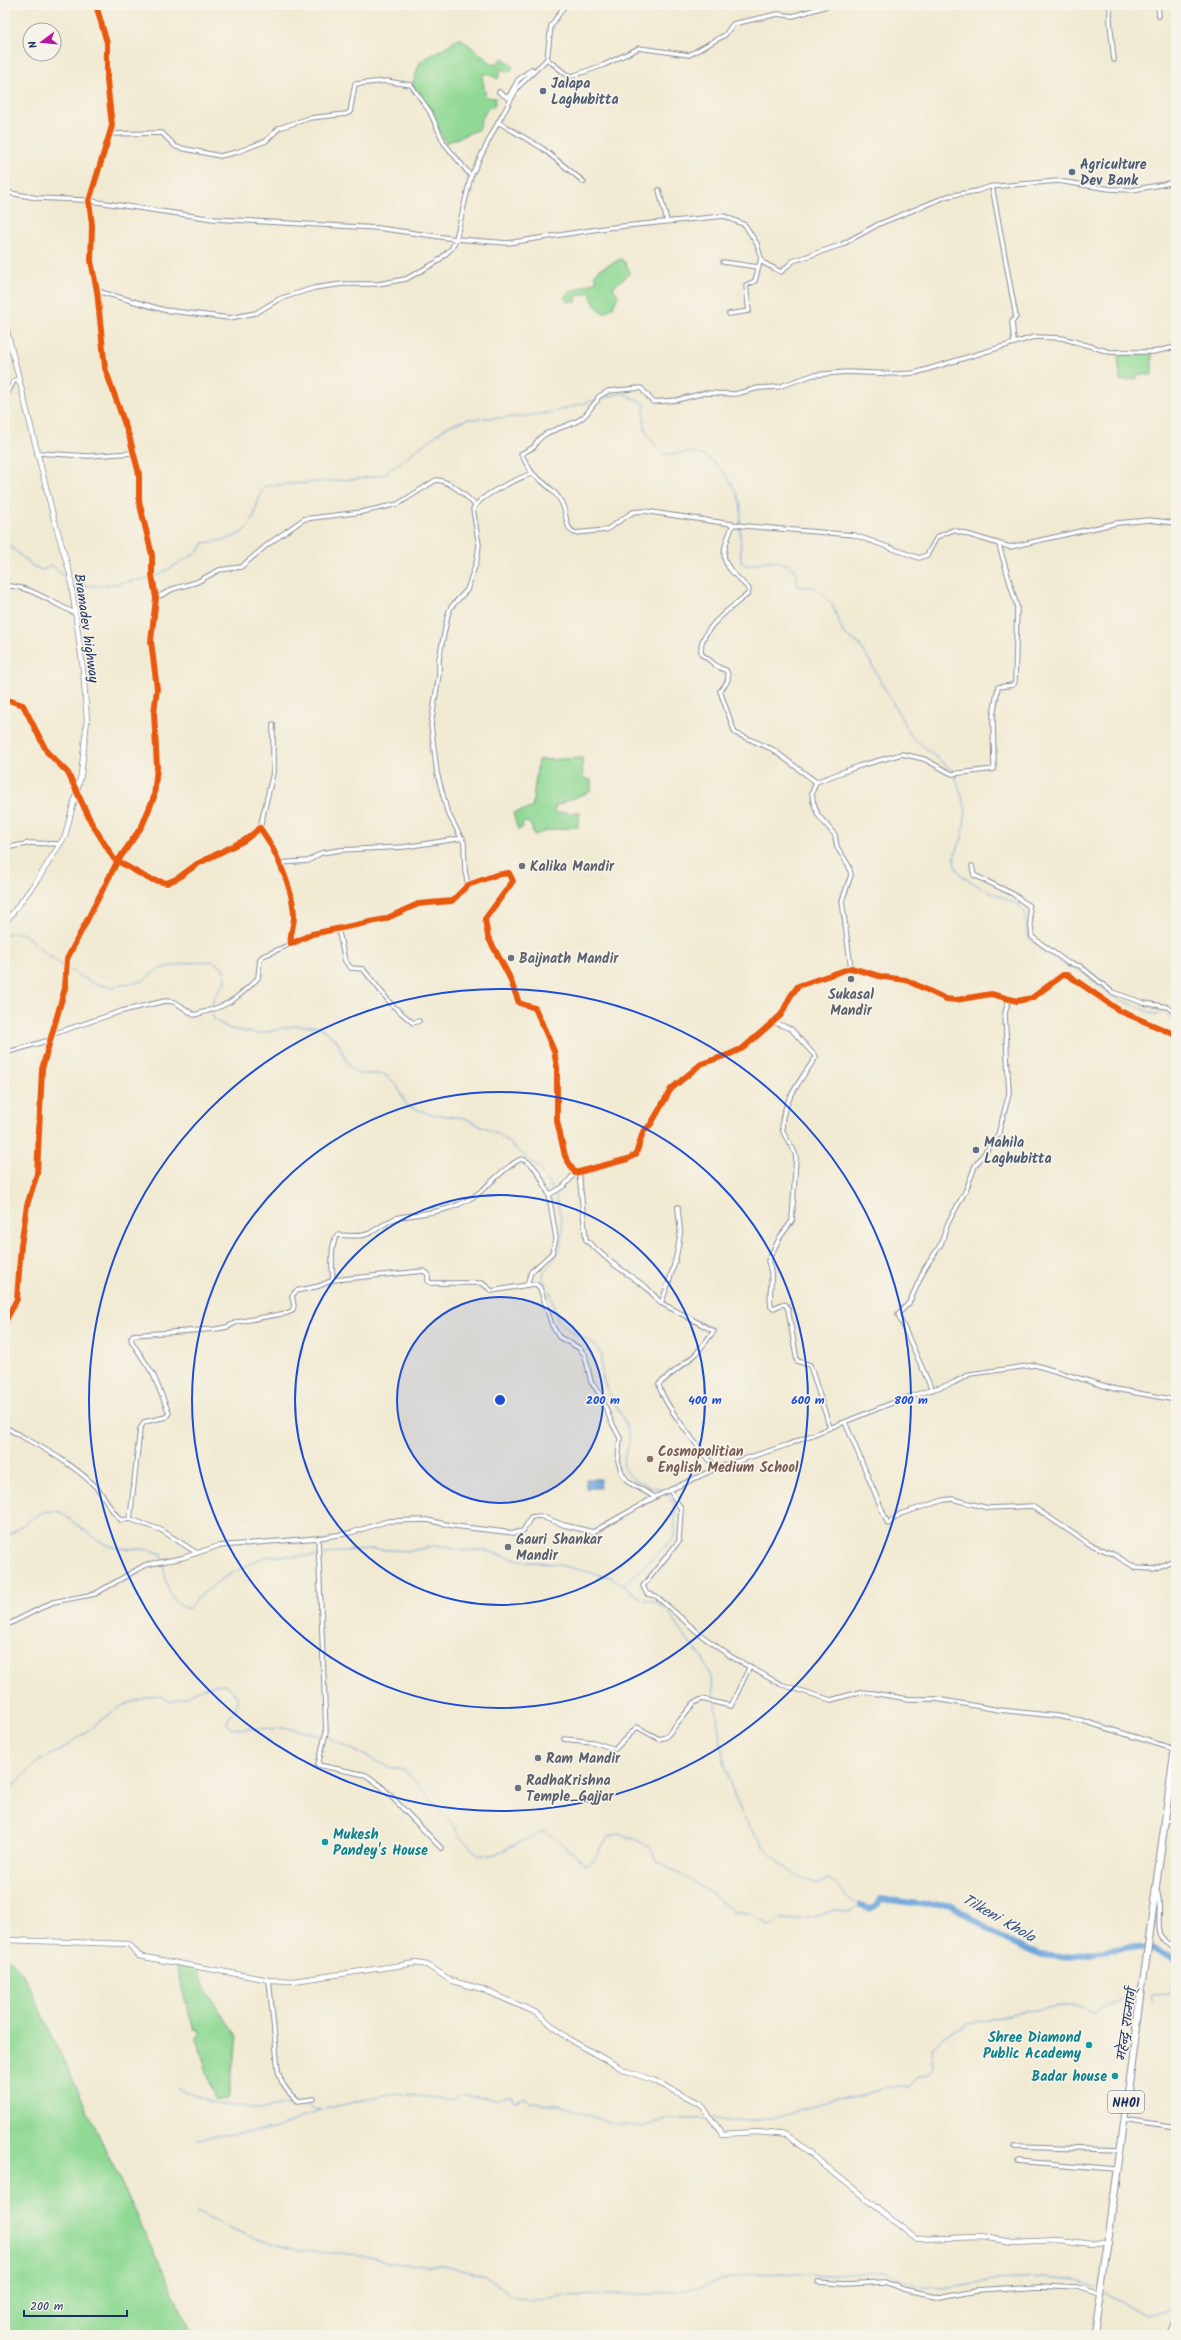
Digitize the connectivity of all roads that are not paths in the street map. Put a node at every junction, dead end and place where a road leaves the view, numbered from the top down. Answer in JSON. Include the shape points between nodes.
{"nodes":[{"id":1,"x":96,"y":5,"type":"edge"},
{"id":2,"x":565,"y":5,"type":"edge"},
{"id":3,"x":830,"y":5,"type":"edge"},
{"id":4,"x":1110,"y":5,"type":"edge"},
{"id":5,"x":1158,"y":5,"type":"edge"},
{"id":6,"x":1159,"y":16,"type":"dead end"},
{"id":7,"x":547,"y":59,"type":"junction"},
{"id":8,"x":1114,"y":60,"type":"dead end"},
{"id":9,"x":537,"y":67,"type":"junction"},
{"id":10,"x":499,"y":92,"type":"dead end"},
{"id":11,"x":498,"y":122,"type":"junction"},
{"id":12,"x":109,"y":134,"type":"junction"},
{"id":13,"x":471,"y":176,"type":"junction"},
{"id":14,"x":584,"y":182,"type":"dead end"},
{"id":15,"x":1176,"y":182,"type":"edge"},
{"id":16,"x":992,"y":186,"type":"junction"},
{"id":17,"x":659,"y":190,"type":"dead end"},
{"id":18,"x":5,"y":192,"type":"edge"},
{"id":19,"x":89,"y":201,"type":"junction"},
{"id":20,"x":667,"y":221,"type":"junction"},
{"id":21,"x":456,"y":239,"type":"junction"},
{"id":22,"x":761,"y":258,"type":"junction"},
{"id":23,"x":723,"y":262,"type":"dead end"},
{"id":24,"x":758,"y":267,"type":"junction"},
{"id":25,"x":97,"y":291,"type":"junction"},
{"id":26,"x":729,"y":314,"type":"dead end"},
{"id":27,"x":5,"y":323,"type":"edge"},
{"id":28,"x":1014,"y":342,"type":"junction"},
{"id":29,"x":1176,"y":347,"type":"edge"},
{"id":30,"x":19,"y":379,"type":"junction"},
{"id":31,"x":5,"y":398,"type":"edge"},
{"id":32,"x":37,"y":453,"type":"junction"},
{"id":33,"x":134,"y":453,"type":"junction"},
{"id":34,"x":532,"y":474,"type":"junction"},
{"id":35,"x":475,"y":505,"type":"junction"},
{"id":36,"x":1176,"y":523,"type":"edge"},
{"id":37,"x":733,"y":525,"type":"junction"},
{"id":38,"x":1000,"y":545,"type":"junction"},
{"id":39,"x":5,"y":586,"type":"edge"},
{"id":40,"x":156,"y":598,"type":"junction"},
{"id":41,"x":75,"y":613,"type":"junction"},
{"id":42,"x":5,"y":699,"type":"edge"},
{"id":43,"x":272,"y":724,"type":"dead end"},
{"id":44,"x":816,"y":782,"type":"junction"},
{"id":45,"x":77,"y":795,"type":"junction"},
{"id":46,"x":260,"y":828,"type":"junction"},
{"id":47,"x":463,"y":838,"type":"junction"},
{"id":48,"x":60,"y":844,"type":"junction"},
{"id":49,"x":5,"y":848,"type":"edge"},
{"id":50,"x":117,"y":862,"type":"junction"},
{"id":51,"x":279,"y":863,"type":"junction"},
{"id":52,"x":972,"y":866,"type":"dead end"},
{"id":53,"x":468,"y":885,"type":"junction"},
{"id":54,"x":5,"y":923,"type":"edge"},
{"id":55,"x":338,"y":928,"type":"junction"},
{"id":56,"x":291,"y":944,"type":"junction"},
{"id":57,"x":851,"y":968,"type":"junction"},
{"id":58,"x":1008,"y":999,"type":"junction"},
{"id":59,"x":1176,"y":1015,"type":"edge"},
{"id":60,"x":419,"y":1021,"type":"dead end"},
{"id":61,"x":773,"y":1022,"type":"junction"},
{"id":62,"x":53,"y":1034,"type":"junction"},
{"id":63,"x":1176,"y":1035,"type":"edge"},
{"id":64,"x":50,"y":1040,"type":"junction"},
{"id":65,"x":5,"y":1053,"type":"edge"},
{"id":66,"x":577,"y":1173,"type":"junction"},
{"id":67,"x":552,"y":1193,"type":"junction"},
{"id":68,"x":678,"y":1207,"type":"dead end"},
{"id":69,"x":333,"y":1280,"type":"junction"},
{"id":70,"x":528,"y":1285,"type":"junction"},
{"id":71,"x":661,"y":1303,"type":"junction"},
{"id":72,"x":5,"y":1322,"type":"edge"},
{"id":73,"x":932,"y":1390,"type":"junction"},
{"id":74,"x":1176,"y":1400,"type":"edge"},
{"id":75,"x":845,"y":1422,"type":"junction"},
{"id":76,"x":5,"y":1427,"type":"edge"},
{"id":77,"x":830,"y":1428,"type":"junction"},
{"id":78,"x":717,"y":1468,"type":"junction"},
{"id":79,"x":670,"y":1490,"type":"junction"},
{"id":80,"x":655,"y":1497,"type":"junction"},
{"id":81,"x":130,"y":1519,"type":"junction"},
{"id":82,"x":318,"y":1538,"type":"junction"},
{"id":83,"x":197,"y":1553,"type":"junction"},
{"id":84,"x":1176,"y":1559,"type":"edge"},
{"id":85,"x":5,"y":1626,"type":"edge"},
{"id":86,"x":750,"y":1666,"type":"junction"},
{"id":87,"x":564,"y":1739,"type":"dead end"},
{"id":88,"x":1176,"y":1739,"type":"edge"},
{"id":89,"x":1174,"y":1749,"type":"junction"},
{"id":90,"x":1164,"y":1820,"type":"junction"},
{"id":91,"x":1176,"y":1821,"type":"edge"},
{"id":92,"x":441,"y":1848,"type":"dead end"},
{"id":93,"x":1157,"y":1891,"type":"junction"},
{"id":94,"x":5,"y":1940,"type":"edge"},
{"id":95,"x":1176,"y":1950,"type":"edge"},
{"id":96,"x":269,"y":1980,"type":"junction"},
{"id":97,"x":314,"y":2099,"type":"dead end"},
{"id":98,"x":1124,"y":2120,"type":"junction"},
{"id":99,"x":1176,"y":2128,"type":"edge"},
{"id":100,"x":1015,"y":2146,"type":"dead end"},
{"id":101,"x":1119,"y":2150,"type":"junction"},
{"id":102,"x":1018,"y":2161,"type":"dead end"},
{"id":103,"x":1116,"y":2169,"type":"junction"},
{"id":104,"x":1108,"y":2241,"type":"junction"},
{"id":105,"x":818,"y":2282,"type":"dead end"},
{"id":106,"x":1100,"y":2295,"type":"junction"},
{"id":107,"x":1176,"y":2315,"type":"edge"},
{"id":108,"x":1094,"y":2335,"type":"edge"},
{"id":109,"x":1168,"y":2335,"type":"edge"}],
"edges":[{"from":1,"to":12,"type":"street","via":[[107,43],[107,80],[112,126]]},
{"from":2,"to":7,"type":"street","via":[[551,26]]},
{"from":3,"to":7,"type":"street","via":[[793,16],[778,14],[733,24],[725,35],[689,55],[639,48],[604,65],[572,76]]},
{"from":4,"to":8,"type":"street"},
{"from":5,"to":6,"type":"street"},
{"from":7,"to":9,"type":"street"},
{"from":9,"to":10,"type":"street","via":[[518,80],[508,98]]},
{"from":9,"to":11,"type":"street","via":[[518,87]]},
{"from":11,"to":13,"type":"street"},
{"from":11,"to":14,"type":"street","via":[[542,148]]},
{"from":12,"to":13,"type":"street","via":[[162,134],[176,147],[220,156],[266,141],[279,128],[285,126],[310,118],[346,114],[350,112],[355,84],[386,81],[410,86],[430,112],[444,143]]},
{"from":12,"to":19,"type":"street"},
{"from":13,"to":21,"type":"street"},
{"from":15,"to":16,"type":"street","via":[[1132,190],[1058,181]]},
{"from":16,"to":22,"type":"street","via":[[948,196],[879,224],[841,245],[800,258],[781,272],[762,262]]},
{"from":16,"to":28,"type":"street","via":[[1016,316],[1012,322]]},
{"from":17,"to":20,"type":"street"},
{"from":18,"to":19,"type":"street","via":[[37,198]]},
{"from":19,"to":21,"type":"street","via":[[214,219],[378,228]]},
{"from":19,"to":25,"type":"street","via":[[92,225],[91,262]]},
{"from":20,"to":21,"type":"street","via":[[521,242]]},
{"from":20,"to":22,"type":"street","via":[[724,216],[734,219],[745,225],[757,244]]},
{"from":21,"to":25,"type":"street","via":[[452,248],[437,262],[406,278],[378,284],[342,284],[314,288],[279,299],[256,313],[229,318],[164,310]]},
{"from":22,"to":24,"type":"street"},
{"from":23,"to":24,"type":"street"},
{"from":24,"to":26,"type":"street","via":[[755,281],[746,285],[749,311]]},
{"from":25,"to":33,"type":"street","via":[[105,368]]},
{"from":27,"to":30,"type":"street","name":"Bramadev highway"},
{"from":28,"to":29,"type":"street","via":[[1043,336],[1062,338],[1110,352],[1153,352]]},
{"from":28,"to":34,"type":"street","via":[[919,372],[846,372],[813,375],[778,387],[759,388],[735,394],[704,393],[659,402],[653,402],[640,388],[608,391],[598,397],[597,402],[583,417],[546,433],[536,441],[534,447],[521,454]]},
{"from":30,"to":31,"type":"street","via":[[14,381]]},
{"from":30,"to":32,"type":"street","name":"Bramadev highway"},
{"from":32,"to":33,"type":"street","via":[[88,456]]},
{"from":32,"to":41,"type":"street","name":"Bramadev highway","via":[[70,574]]},
{"from":33,"to":40,"type":"street","via":[[139,474],[139,501],[152,555]]},
{"from":34,"to":35,"type":"street"},
{"from":34,"to":37,"type":"street","via":[[559,498],[569,528],[575,533],[606,530],[633,512],[644,511]]},
{"from":35,"to":40,"type":"street","via":[[459,490],[442,480],[436,480],[398,504],[362,512],[304,518],[241,567],[219,570],[198,582],[173,589]]},
{"from":35,"to":47,"type":"street","via":[[479,545],[477,560],[467,590],[451,606],[448,614],[439,659],[431,725],[437,773],[447,811]]},
{"from":36,"to":38,"type":"street","via":[[1149,520],[1117,523],[1021,545]]},
{"from":37,"to":38,"type":"street","via":[[854,535],[919,558],[927,555],[937,537],[952,530]]},
{"from":37,"to":44,"type":"street","via":[[723,556],[726,567],[748,589],[748,594],[723,614],[703,639],[700,649],[702,655],[717,668],[726,670],[729,675],[728,682],[720,691],[736,734],[772,749]]},
{"from":38,"to":44,"type":"street","via":[[1017,607],[1015,682],[1013,685],[998,687],[993,716],[994,769],[952,774],[924,760],[902,754]]},
{"from":39,"to":41,"type":"street","via":[[38,594]]},
{"from":40,"to":50,"type":"street","via":[[151,641],[157,689],[154,712],[157,767],[154,797],[142,826]]},
{"from":41,"to":45,"type":"street","name":"Bramadev highway","via":[[87,720]]},
{"from":42,"to":45,"type":"street","via":[[23,705],[47,752],[68,773]]},
{"from":43,"to":46,"type":"street","via":[[273,773]]},
{"from":44,"to":57,"type":"street","via":[[812,792],[818,815],[835,835],[837,847],[849,866],[851,875],[842,901]]},
{"from":45,"to":48,"type":"street","name":"Bramadev highway","via":[[65,836]]},
{"from":45,"to":50,"type":"street"},
{"from":46,"to":50,"type":"street","via":[[245,840],[167,883],[149,879]]},
{"from":46,"to":51,"type":"street"},
{"from":47,"to":51,"type":"street","via":[[397,847],[340,850],[321,853],[308,861]]},
{"from":47,"to":53,"type":"street"},
{"from":48,"to":49,"type":"street","via":[[31,843]]},
{"from":48,"to":54,"type":"street","name":"Bramadev highway"},
{"from":50,"to":62,"type":"street","via":[[67,959],[65,988]]},
{"from":51,"to":56,"type":"street","via":[[293,907]]},
{"from":52,"to":59,"type":"street","via":[[974,875],[1013,894],[1029,906],[1032,937],[1068,963],[1080,966],[1112,992],[1144,1003],[1168,1007]]},
{"from":53,"to":55,"type":"street","via":[[452,901],[418,904],[385,920]]},
{"from":53,"to":66,"type":"street","via":[[505,872],[512,876],[510,886],[485,919],[486,930],[509,976],[517,1000],[522,1005],[535,1008],[554,1051],[557,1067],[557,1121],[565,1156]]},
{"from":55,"to":56,"type":"street","via":[[312,934]]},
{"from":55,"to":60,"type":"street","via":[[345,961],[351,968],[362,968],[392,1005],[413,1023]]},
{"from":56,"to":62,"type":"street","via":[[263,956],[260,959],[258,978],[236,999],[218,1008],[194,1015],[175,1002],[150,1003]]},
{"from":57,"to":58,"type":"street","via":[[906,980],[946,999],[956,1000],[991,994]]},
{"from":57,"to":61,"type":"street","via":[[798,986],[781,1015]]},
{"from":58,"to":63,"type":"street","via":[[1017,1001],[1032,998],[1063,975],[1068,975],[1120,1010]]},
{"from":58,"to":73,"type":"street","via":[[1005,1013],[1009,1094],[1000,1130],[975,1166],[941,1244],[925,1268],[913,1296],[898,1314]]},
{"from":61,"to":66,"type":"street","via":[[737,1052],[701,1064],[681,1079],[671,1089],[651,1124],[643,1132],[636,1154],[628,1159]]},
{"from":61,"to":77,"type":"street","via":[[791,1030],[816,1057],[789,1100],[781,1122],[783,1132],[796,1152],[792,1221],[768,1261],[772,1274],[769,1298],[774,1308],[782,1304],[788,1309],[797,1361],[810,1365]]},
{"from":62,"to":64,"type":"street"},
{"from":64,"to":65,"type":"street"},
{"from":64,"to":72,"type":"street","via":[[42,1069],[37,1174],[27,1205],[20,1245],[17,1299]]},
{"from":66,"to":67,"type":"street","via":[[564,1186]]},
{"from":66,"to":71,"type":"street","via":[[586,1240],[612,1263],[646,1287]]},
{"from":67,"to":69,"type":"street","via":[[535,1168],[521,1159],[459,1205],[442,1212],[399,1217],[369,1234],[337,1235],[333,1254]]},
{"from":67,"to":70,"type":"street","via":[[556,1238],[552,1252],[531,1272]]},
{"from":68,"to":71,"type":"street","via":[[678,1225],[681,1233],[672,1278]]},
{"from":69,"to":70,"type":"street","via":[[424,1270],[431,1283],[482,1283],[492,1291]]},
{"from":69,"to":81,"type":"street","via":[[296,1291],[292,1296],[292,1311],[287,1313],[237,1322],[216,1329],[137,1335],[131,1338],[153,1374],[168,1416],[144,1422],[140,1429]]},
{"from":70,"to":80,"type":"street","via":[[536,1284],[540,1288],[552,1325],[559,1337],[579,1348],[585,1355],[591,1382],[600,1394],[620,1438],[618,1461],[622,1473],[628,1482]]},
{"from":71,"to":78,"type":"street","via":[[714,1331],[696,1354],[659,1384],[670,1407],[696,1445]]},
{"from":73,"to":74,"type":"street","via":[[970,1374],[1035,1365],[1115,1389]]},
{"from":73,"to":75,"type":"street"},
{"from":75,"to":77,"type":"street"},
{"from":75,"to":84,"type":"street","via":[[888,1524],[900,1514],[952,1499],[988,1508],[1032,1506],[1089,1544],[1136,1568],[1154,1569]]},
{"from":76,"to":81,"type":"street","via":[[51,1451],[95,1486],[116,1516],[121,1520]]},
{"from":77,"to":78,"type":"street"},
{"from":78,"to":79,"type":"street"},
{"from":79,"to":80,"type":"street"},
{"from":79,"to":86,"type":"street","via":[[681,1508],[679,1541],[643,1586],[647,1594],[656,1596],[716,1647]]},
{"from":80,"to":82,"type":"street","via":[[593,1532],[540,1516],[531,1517],[522,1531],[514,1533],[419,1520],[388,1521],[364,1529]]},
{"from":81,"to":83,"type":"street","via":[[161,1530]]},
{"from":82,"to":83,"type":"street","via":[[218,1546]]},
{"from":82,"to":92,"type":"street","via":[[326,1732],[318,1765],[366,1775]]},
{"from":83,"to":85,"type":"street","via":[[145,1565],[95,1594],[53,1602]]},
{"from":86,"to":87,"type":"street","via":[[731,1706],[702,1699],[694,1703],[666,1737],[659,1739],[637,1727],[615,1749],[593,1742]]},
{"from":86,"to":89,"type":"street","via":[[780,1684],[831,1700],[860,1692],[873,1692],[908,1699],[936,1699],[999,1710],[1044,1714],[1080,1720]]},
{"from":88,"to":89,"type":"main road","name":"महेन्द्र राज्मार्ग्","number":"NH01"},
{"from":89,"to":90,"type":"main road","name":"महेन्द्र राज्मार्ग्","number":"NH01"},
{"from":90,"to":91,"type":"street"},
{"from":90,"to":93,"type":"main road","name":"महेन्द्र राज्मार्ग्","number":"NH01"},
{"from":93,"to":95,"type":"street","via":[[1161,1904],[1160,1935],[1165,1943]]},
{"from":93,"to":98,"type":"main road","name":"महेन्द्र राज्मार्ग्","number":"NH01"},
{"from":94,"to":96,"type":"street","via":[[129,1944],[139,1956]]},
{"from":96,"to":97,"type":"street","via":[[281,2082],[289,2094],[298,2101]]},
{"from":96,"to":104,"type":"street","via":[[294,1981],[416,1963],[427,1965],[452,1981],[482,1989],[537,2013],[570,2040],[626,2071],[653,2080],[701,2104],[722,2134],[757,2132],[787,2135],[916,2239],[980,2238],[1014,2242],[1059,2240],[1093,2244]]},
{"from":98,"to":99,"type":"street"},
{"from":98,"to":101,"type":"main road","name":"महेन्द्र राज्मार्ग्","number":"NH01"},
{"from":100,"to":101,"type":"street"},
{"from":101,"to":103,"type":"main road","name":"महेन्द्र राज्मार्ग्","number":"NH01"},
{"from":102,"to":103,"type":"street"},
{"from":103,"to":104,"type":"main road","name":"महेन्द्र राज्मार्ग्","number":"NH01"},
{"from":104,"to":106,"type":"main road","name":"महेन्द्र राज्मार्ग्"},
{"from":105,"to":106,"type":"street","via":[[886,2282],[903,2289],[940,2297],[977,2290],[1040,2286],[1077,2288]]},
{"from":106,"to":108,"type":"main road","name":"महेन्द्र राज्मार्ग्"},
{"from":107,"to":109,"type":"street"}]}
